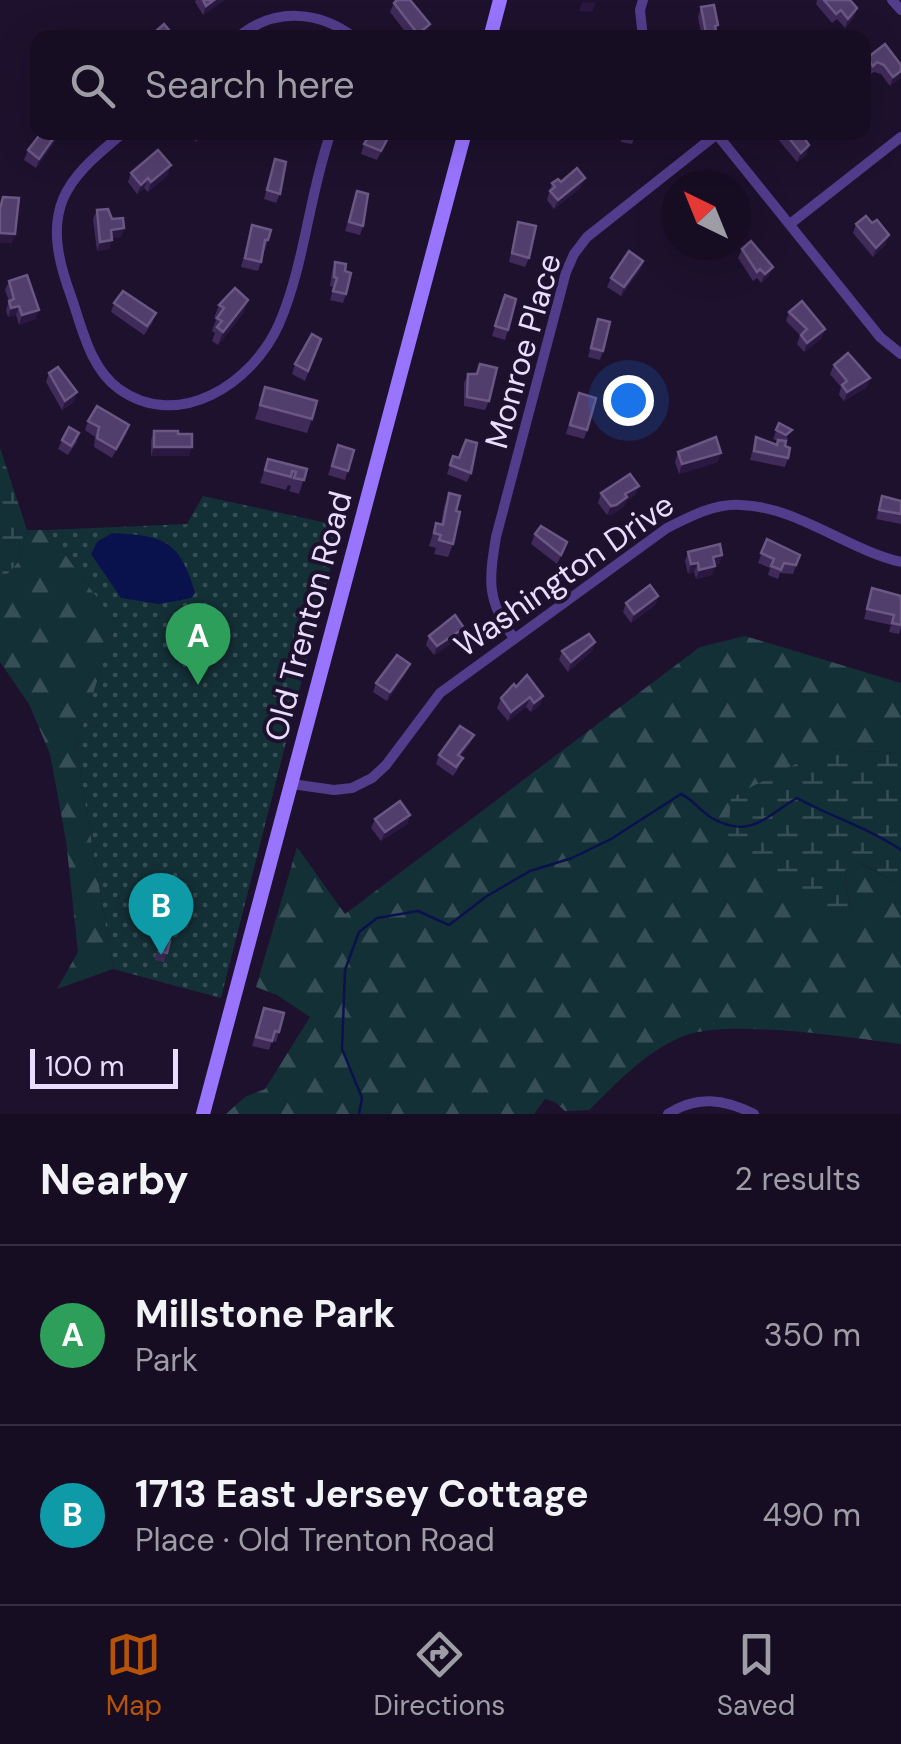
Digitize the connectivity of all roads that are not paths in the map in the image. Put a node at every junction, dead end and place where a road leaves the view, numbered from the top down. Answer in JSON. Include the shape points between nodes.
{"nodes":[{"id":1,"x":500,"y":0,"type":"edge"},
{"id":2,"x":642,"y":0,"type":"edge"},
{"id":3,"x":892,"y":0,"type":"edge"},
{"id":4,"x":901,"y":10,"type":"edge"},
{"id":5,"x":246,"y":30,"type":"edge"},
{"id":6,"x":345,"y":30,"type":"edge"},
{"id":7,"x":492,"y":30,"type":"edge"},
{"id":8,"x":642,"y":30,"type":"edge"},
{"id":9,"x":901,"y":137,"type":"edge"},
{"id":10,"x":115,"y":140,"type":"edge"},
{"id":11,"x":329,"y":140,"type":"edge"},
{"id":12,"x":463,"y":140,"type":"edge"},
{"id":13,"x":708,"y":140,"type":"edge"},
{"id":14,"x":721,"y":140,"type":"edge"},
{"id":15,"x":790,"y":224,"type":"junction"},
{"id":16,"x":901,"y":354,"type":"edge"},
{"id":17,"x":901,"y":562,"type":"edge"},
{"id":18,"x":514,"y":638,"type":"junction"},
{"id":19,"x":292,"y":784,"type":"junction"},
{"id":20,"x":203,"y":1114,"type":"edge"},
{"id":21,"x":668,"y":1114,"type":"edge"},
{"id":22,"x":754,"y":1114,"type":"edge"}],
"edges":[{"from":1,"to":7,"type":"main road"},
{"from":2,"to":8,"type":"street"},
{"from":3,"to":4,"type":"street"},
{"from":5,"to":6,"type":"street","via":[[284,15],[314,16]]},
{"from":9,"to":15,"type":"street"},
{"from":10,"to":11,"type":"street","via":[[77,175],[62,201],[56,234],[94,361],[118,389],[152,406],[204,400],[257,358],[278,325]]},
{"from":12,"to":19,"type":"main road","name":"Old Trenton Road"},
{"from":13,"to":18,"type":"street","name":"Monroe Place","via":[[587,237],[566,272],[490,574],[492,604]]},
{"from":14,"to":15,"type":"street"},
{"from":15,"to":16,"type":"street"},
{"from":17,"to":18,"type":"street","name":"Washington Drive","via":[[775,510],[738,504],[667,528]]},
{"from":18,"to":19,"type":"street","name":"Washington Drive","via":[[440,693],[372,778],[334,790]]},
{"from":19,"to":20,"type":"main road","name":"Old Trenton Road"},
{"from":21,"to":22,"type":"street","via":[[704,1100]]}]}
